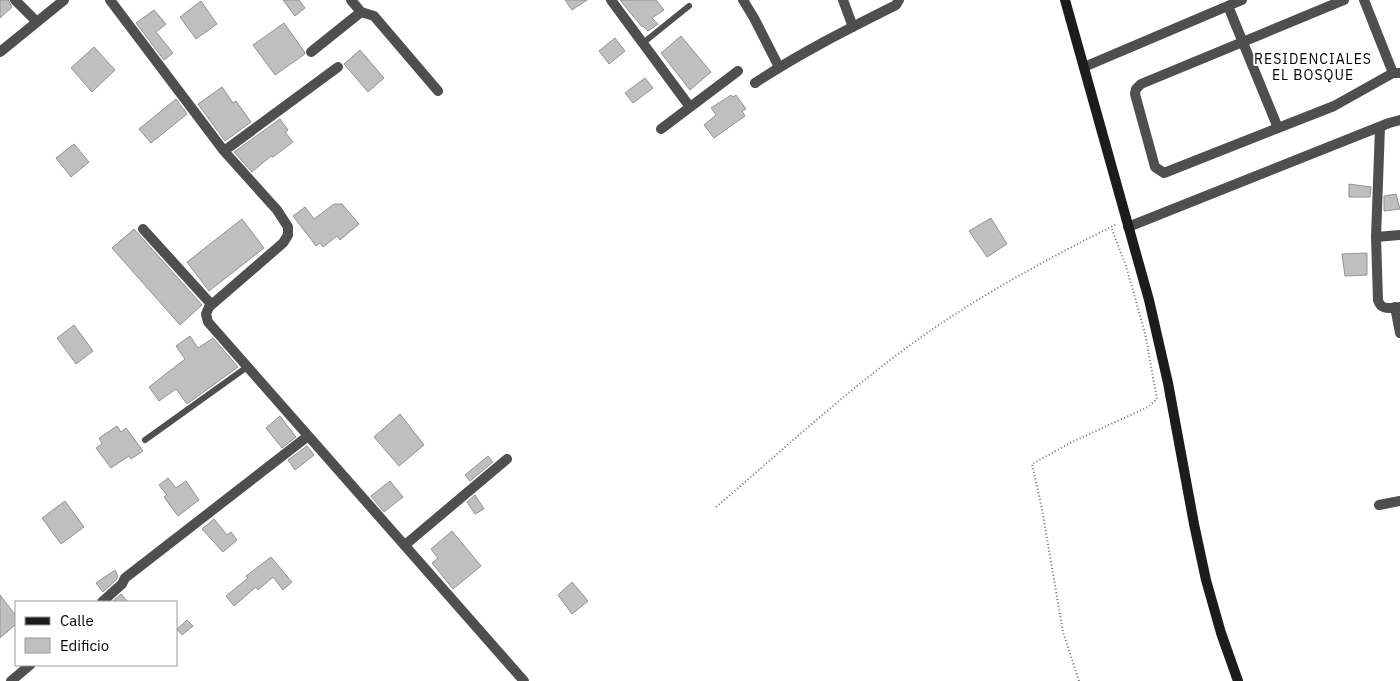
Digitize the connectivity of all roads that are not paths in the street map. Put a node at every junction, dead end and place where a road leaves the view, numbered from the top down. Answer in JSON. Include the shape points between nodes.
{"nodes":[{"id":1,"x":15,"y":0,"type":"edge"},
{"id":2,"x":64,"y":0,"type":"edge"},
{"id":3,"x":110,"y":0,"type":"edge"},
{"id":4,"x":351,"y":0,"type":"edge"},
{"id":5,"x":611,"y":0,"type":"edge"},
{"id":6,"x":743,"y":0,"type":"edge"},
{"id":7,"x":843,"y":0,"type":"edge"},
{"id":8,"x":899,"y":0,"type":"edge"},
{"id":9,"x":1065,"y":0,"type":"edge"},
{"id":10,"x":1242,"y":0,"type":"edge"},
{"id":11,"x":1344,"y":0,"type":"edge"},
{"id":12,"x":1364,"y":0,"type":"edge"},
{"id":13,"x":689,"y":6,"type":"dead end"},
{"id":14,"x":1228,"y":6,"type":"junction"},
{"id":15,"x":361,"y":12,"type":"junction"},
{"id":16,"x":37,"y":22,"type":"junction"},
{"id":17,"x":853,"y":26,"type":"junction"},
{"id":18,"x":1243,"y":42,"type":"junction"},
{"id":19,"x":643,"y":43,"type":"junction"},
{"id":20,"x":0,"y":52,"type":"edge"},
{"id":21,"x":311,"y":52,"type":"dead end"},
{"id":22,"x":338,"y":67,"type":"dead end"},
{"id":23,"x":779,"y":67,"type":"junction"},
{"id":24,"x":1084,"y":67,"type":"junction"},
{"id":25,"x":738,"y":71,"type":"dead end"},
{"id":26,"x":1396,"y":73,"type":"edge"},
{"id":27,"x":755,"y":83,"type":"dead end"},
{"id":28,"x":438,"y":91,"type":"dead end"},
{"id":29,"x":690,"y":107,"type":"junction"},
{"id":30,"x":1400,"y":120,"type":"edge"},
{"id":31,"x":1380,"y":127,"type":"junction"},
{"id":32,"x":1278,"y":128,"type":"junction"},
{"id":33,"x":661,"y":129,"type":"dead end"},
{"id":34,"x":224,"y":151,"type":"junction"},
{"id":35,"x":1127,"y":223,"type":"junction"},
{"id":36,"x":143,"y":229,"type":"dead end"},
{"id":37,"x":1400,"y":235,"type":"edge"},
{"id":38,"x":1376,"y":237,"type":"junction"},
{"id":39,"x":211,"y":304,"type":"junction"},
{"id":40,"x":1398,"y":307,"type":"edge"},
{"id":41,"x":1400,"y":333,"type":"edge"},
{"id":42,"x":248,"y":367,"type":"junction"},
{"id":43,"x":308,"y":436,"type":"junction"},
{"id":44,"x":145,"y":440,"type":"dead end"},
{"id":45,"x":506,"y":459,"type":"dead end"},
{"id":46,"x":1400,"y":501,"type":"edge"},
{"id":47,"x":1379,"y":505,"type":"dead end"},
{"id":48,"x":404,"y":545,"type":"junction"},
{"id":49,"x":103,"y":601,"type":"edge"},
{"id":50,"x":29,"y":666,"type":"edge"},
{"id":51,"x":11,"y":681,"type":"edge"},
{"id":52,"x":524,"y":681,"type":"edge"},
{"id":53,"x":1238,"y":681,"type":"edge"}],
"edges":[{"from":1,"to":16,"type":"street"},
{"from":2,"to":16,"type":"street"},
{"from":3,"to":34,"type":"street"},
{"from":4,"to":15,"type":"street"},
{"from":5,"to":19,"type":"street"},
{"from":6,"to":23,"type":"street"},
{"from":7,"to":17,"type":"street"},
{"from":8,"to":17,"type":"street","via":[[896,5]]},
{"from":9,"to":24,"type":"street"},
{"from":10,"to":14,"type":"street"},
{"from":11,"to":18,"type":"street"},
{"from":12,"to":26,"type":"street"},
{"from":13,"to":19,"type":"lane"},
{"from":14,"to":18,"type":"street"},
{"from":14,"to":24,"type":"street"},
{"from":15,"to":21,"type":"street"},
{"from":15,"to":28,"type":"street","via":[[374,16]]},
{"from":16,"to":20,"type":"street"},
{"from":17,"to":23,"type":"street"},
{"from":18,"to":32,"type":"street"},
{"from":18,"to":32,"type":"street","via":[[1141,84],[1136,89],[1155,167],[1164,173]]},
{"from":19,"to":29,"type":"street"},
{"from":22,"to":34,"type":"street"},
{"from":23,"to":27,"type":"street"},
{"from":24,"to":35,"type":"street"},
{"from":25,"to":29,"type":"street"},
{"from":26,"to":32,"type":"street","via":[[1334,106]]},
{"from":29,"to":33,"type":"street"},
{"from":30,"to":31,"type":"street"},
{"from":31,"to":35,"type":"street"},
{"from":31,"to":38,"type":"street"},
{"from":34,"to":39,"type":"street","via":[[277,210],[289,231],[283,243]]},
{"from":35,"to":53,"type":"street","via":[[1161,351],[1206,580]]},
{"from":36,"to":39,"type":"street"},
{"from":37,"to":38,"type":"street"},
{"from":38,"to":40,"type":"street","via":[[1378,300],[1383,307]]},
{"from":39,"to":42,"type":"street","via":[[206,314],[208,322]]},
{"from":40,"to":41,"type":"street"},
{"from":42,"to":43,"type":"street"},
{"from":42,"to":44,"type":"lane"},
{"from":43,"to":48,"type":"street"},
{"from":43,"to":49,"type":"street","via":[[126,578]]},
{"from":45,"to":48,"type":"street"},
{"from":46,"to":47,"type":"street"},
{"from":48,"to":52,"type":"street"},
{"from":50,"to":51,"type":"street"}]}
